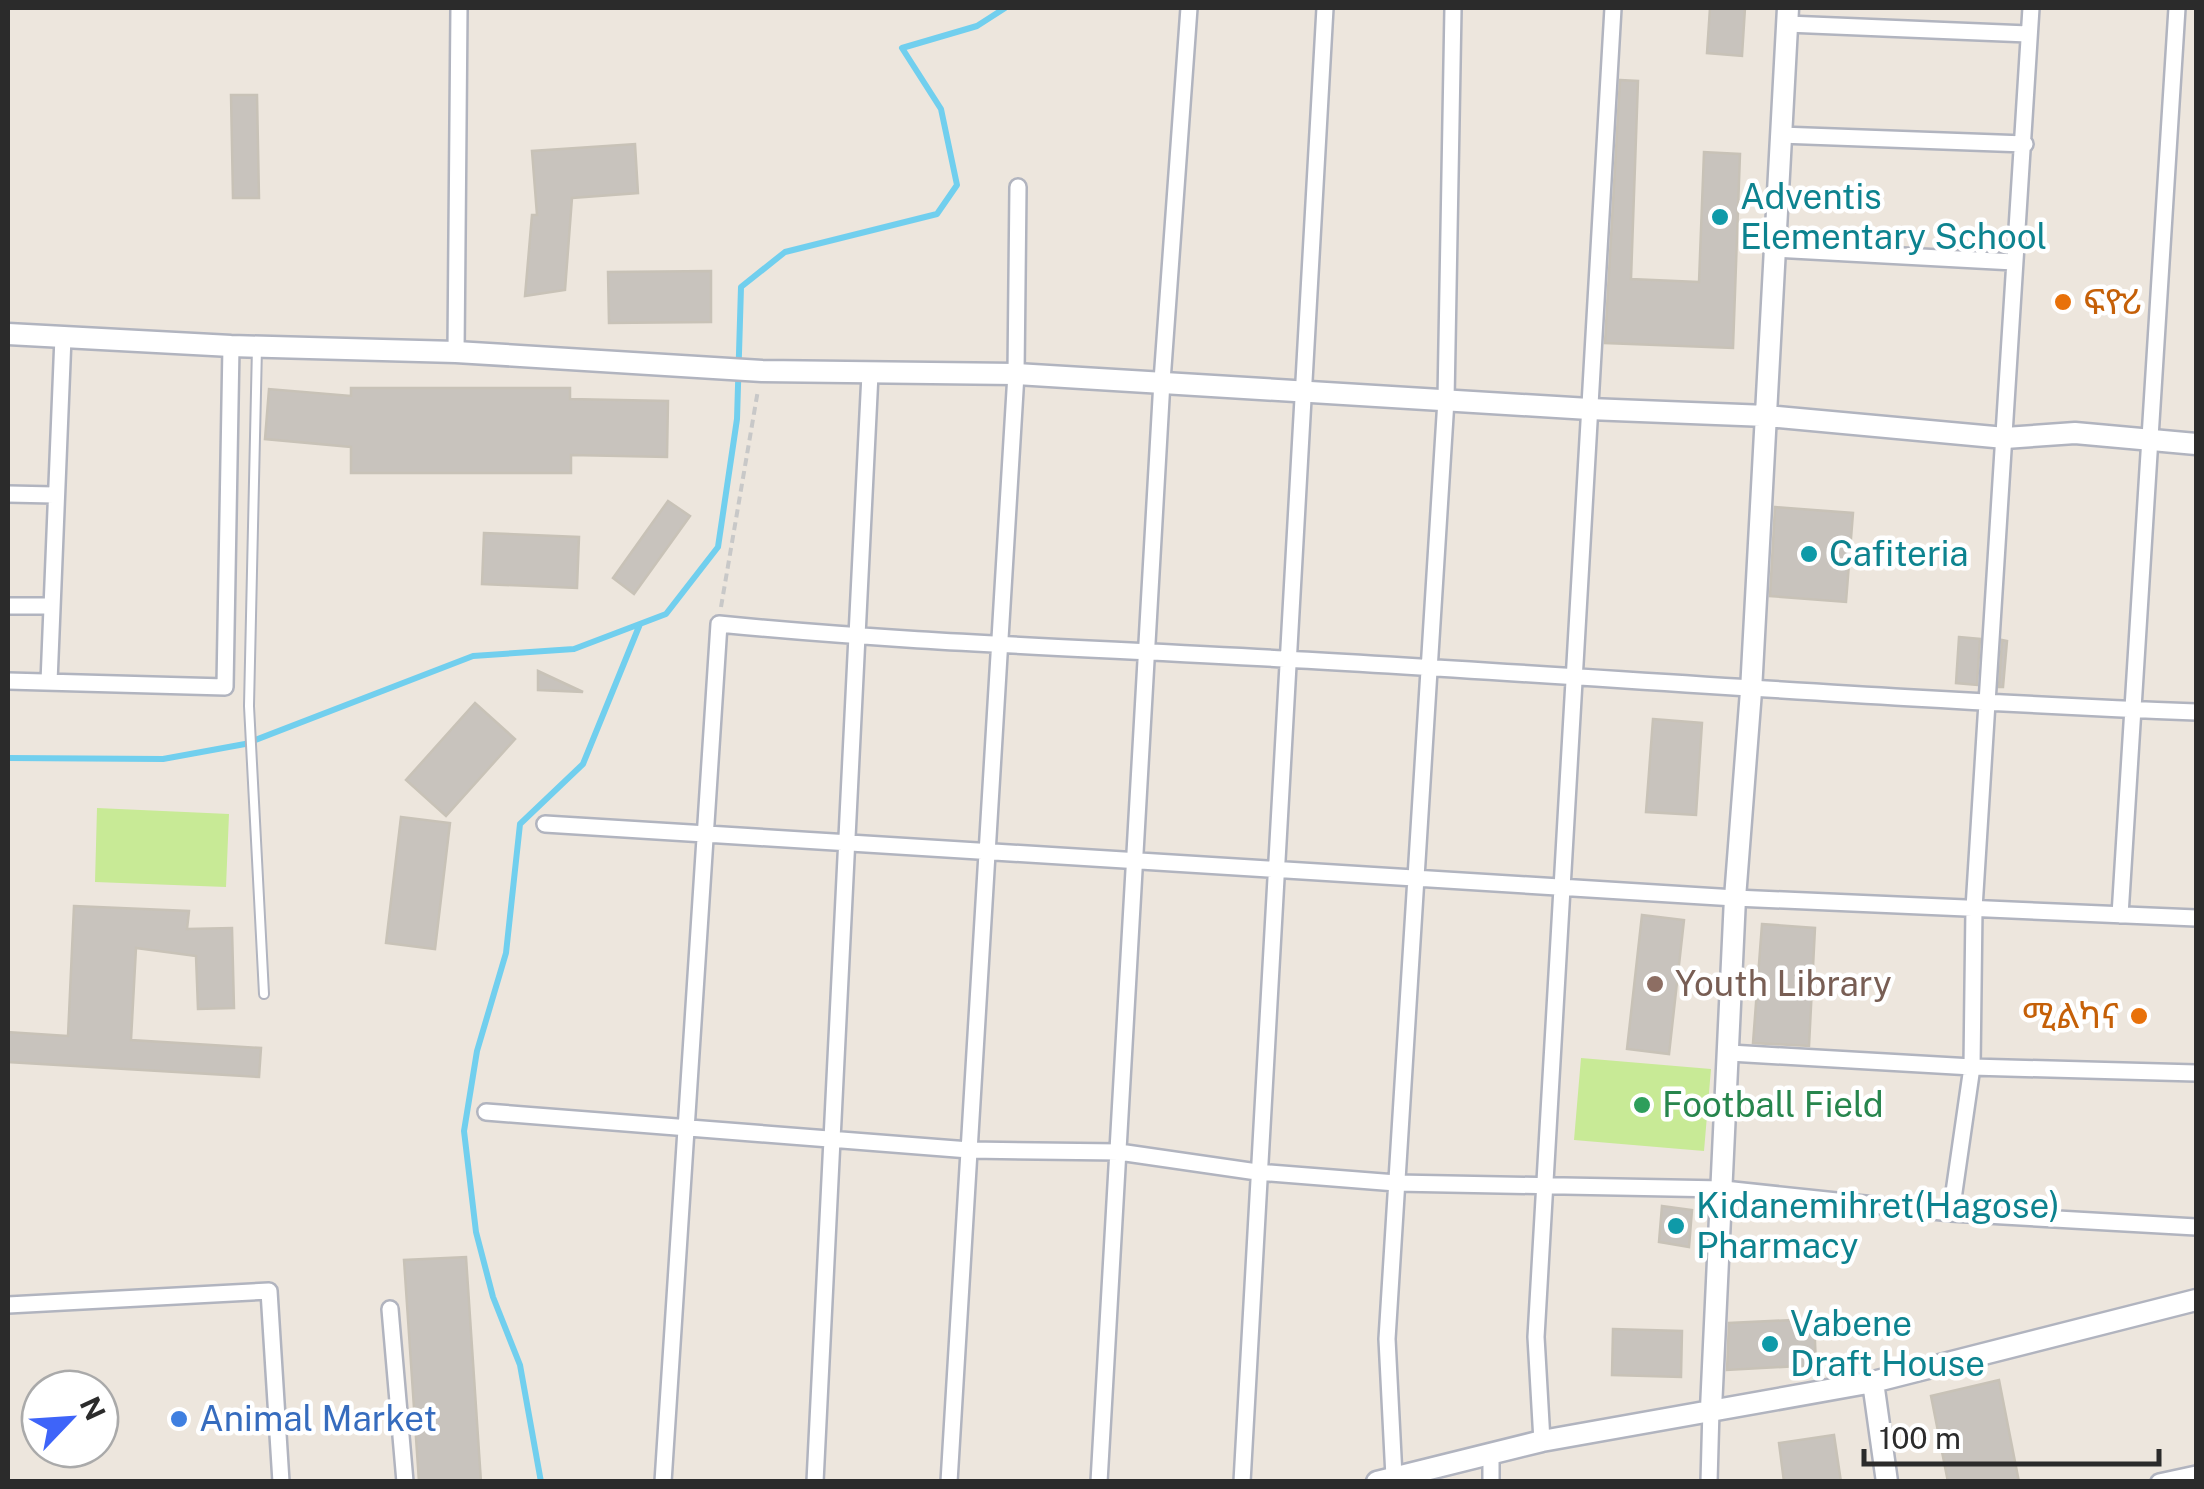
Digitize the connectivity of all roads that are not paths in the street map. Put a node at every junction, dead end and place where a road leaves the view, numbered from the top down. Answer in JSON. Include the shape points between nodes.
{"nodes":[{"id":1,"x":459,"y":8,"type":"edge"},
{"id":2,"x":1189,"y":8,"type":"edge"},
{"id":3,"x":1325,"y":8,"type":"edge"},
{"id":4,"x":1453,"y":8,"type":"edge"},
{"id":5,"x":1612,"y":8,"type":"edge"},
{"id":6,"x":2031,"y":8,"type":"edge"},
{"id":7,"x":2177,"y":8,"type":"edge"},
{"id":8,"x":1788,"y":16,"type":"edge"},
{"id":9,"x":2028,"y":34,"type":"junction"},
{"id":10,"x":1780,"y":136,"type":"junction"},
{"id":11,"x":2025,"y":144,"type":"junction"},
{"id":12,"x":1018,"y":187,"type":"dead end"},
{"id":13,"x":1774,"y":248,"type":"junction"},
{"id":14,"x":2014,"y":262,"type":"junction"},
{"id":15,"x":8,"y":334,"type":"edge"},
{"id":16,"x":63,"y":337,"type":"junction"},
{"id":17,"x":231,"y":346,"type":"junction"},
{"id":18,"x":257,"y":347,"type":"junction"},
{"id":19,"x":456,"y":352,"type":"junction"},
{"id":20,"x":870,"y":374,"type":"junction"},
{"id":21,"x":1016,"y":374,"type":"junction"},
{"id":22,"x":1162,"y":381,"type":"junction"},
{"id":23,"x":1302,"y":389,"type":"junction"},
{"id":24,"x":1446,"y":400,"type":"junction"},
{"id":25,"x":1589,"y":410,"type":"junction"},
{"id":26,"x":1766,"y":416,"type":"junction"},
{"id":27,"x":2005,"y":438,"type":"junction"},
{"id":28,"x":2151,"y":441,"type":"junction"},
{"id":29,"x":2196,"y":444,"type":"edge"},
{"id":30,"x":8,"y":494,"type":"edge"},
{"id":31,"x":54,"y":496,"type":"junction"},
{"id":32,"x":8,"y":606,"type":"edge"},
{"id":33,"x":51,"y":606,"type":"junction"},
{"id":34,"x":857,"y":638,"type":"junction"},
{"id":35,"x":1000,"y":647,"type":"junction"},
{"id":36,"x":1146,"y":652,"type":"junction"},
{"id":37,"x":1287,"y":659,"type":"junction"},
{"id":38,"x":1428,"y":670,"type":"junction"},
{"id":39,"x":1577,"y":680,"type":"junction"},
{"id":40,"x":8,"y":682,"type":"edge"},
{"id":41,"x":49,"y":682,"type":"junction"},
{"id":42,"x":1751,"y":691,"type":"junction"},
{"id":43,"x":1987,"y":702,"type":"junction"},
{"id":44,"x":2130,"y":709,"type":"junction"},
{"id":45,"x":2196,"y":712,"type":"edge"},
{"id":46,"x":545,"y":824,"type":"dead end"},
{"id":47,"x":706,"y":831,"type":"junction"},
{"id":48,"x":847,"y":843,"type":"junction"},
{"id":49,"x":987,"y":853,"type":"junction"},
{"id":50,"x":1134,"y":862,"type":"junction"},
{"id":51,"x":1276,"y":868,"type":"junction"},
{"id":52,"x":1416,"y":878,"type":"junction"},
{"id":53,"x":1561,"y":887,"type":"junction"},
{"id":54,"x":1735,"y":898,"type":"junction"},
{"id":55,"x":1974,"y":908,"type":"junction"},
{"id":56,"x":2120,"y":915,"type":"junction"},
{"id":57,"x":2196,"y":918,"type":"edge"},
{"id":58,"x":264,"y":994,"type":"dead end"},
{"id":59,"x":1730,"y":1053,"type":"junction"},
{"id":60,"x":1972,"y":1067,"type":"junction"},
{"id":61,"x":2196,"y":1073,"type":"edge"},
{"id":62,"x":486,"y":1112,"type":"dead end"},
{"id":63,"x":686,"y":1127,"type":"junction"},
{"id":64,"x":832,"y":1136,"type":"junction"},
{"id":65,"x":969,"y":1150,"type":"junction"},
{"id":66,"x":1119,"y":1152,"type":"junction"},
{"id":67,"x":1257,"y":1172,"type":"junction"},
{"id":68,"x":1396,"y":1184,"type":"junction"},
{"id":69,"x":1544,"y":1184,"type":"junction"},
{"id":70,"x":1724,"y":1189,"type":"junction"},
{"id":71,"x":1951,"y":1213,"type":"junction"},
{"id":72,"x":2196,"y":1228,"type":"edge"},
{"id":73,"x":2196,"y":1300,"type":"edge"},
{"id":74,"x":8,"y":1305,"type":"edge"},
{"id":75,"x":390,"y":1309,"type":"dead end"},
{"id":76,"x":1874,"y":1382,"type":"junction"},
{"id":77,"x":1710,"y":1409,"type":"junction"},
{"id":78,"x":1542,"y":1441,"type":"junction"},
{"id":79,"x":1491,"y":1452,"type":"junction"},
{"id":80,"x":2196,"y":1474,"type":"edge"},
{"id":81,"x":1385,"y":1479,"type":"edge"},
{"id":82,"x":281,"y":1482,"type":"edge"},
{"id":83,"x":406,"y":1482,"type":"edge"},
{"id":84,"x":663,"y":1482,"type":"edge"},
{"id":85,"x":815,"y":1482,"type":"edge"},
{"id":86,"x":949,"y":1482,"type":"edge"},
{"id":87,"x":1098,"y":1482,"type":"edge"},
{"id":88,"x":1242,"y":1482,"type":"edge"},
{"id":89,"x":1491,"y":1482,"type":"edge"},
{"id":90,"x":1709,"y":1482,"type":"edge"},
{"id":91,"x":1887,"y":1482,"type":"edge"},
{"id":92,"x":2159,"y":1482,"type":"edge"}],
"edges":[{"from":1,"to":19,"type":"street"},
{"from":2,"to":22,"type":"street"},
{"from":3,"to":23,"type":"street"},
{"from":4,"to":24,"type":"street"},
{"from":5,"to":25,"type":"street"},
{"from":6,"to":9,"type":"street"},
{"from":7,"to":28,"type":"street"},
{"from":8,"to":9,"type":"street"},
{"from":8,"to":10,"type":"street"},
{"from":9,"to":11,"type":"street"},
{"from":10,"to":11,"type":"street"},
{"from":10,"to":13,"type":"street"},
{"from":11,"to":14,"type":"street"},
{"from":12,"to":21,"type":"street"},
{"from":13,"to":14,"type":"street"},
{"from":13,"to":26,"type":"street"},
{"from":14,"to":27,"type":"street"},
{"from":15,"to":16,"type":"street"},
{"from":16,"to":17,"type":"street"},
{"from":16,"to":31,"type":"street"},
{"from":17,"to":18,"type":"street"},
{"from":17,"to":41,"type":"street","via":[[225,687]]},
{"from":18,"to":19,"type":"street"},
{"from":18,"to":58,"type":"lane","via":[[249,706]]},
{"from":19,"to":20,"type":"street"},
{"from":20,"to":21,"type":"street"},
{"from":20,"to":34,"type":"street"},
{"from":21,"to":22,"type":"street"},
{"from":21,"to":35,"type":"street"},
{"from":22,"to":23,"type":"street"},
{"from":22,"to":36,"type":"street"},
{"from":23,"to":24,"type":"street"},
{"from":23,"to":37,"type":"street"},
{"from":24,"to":25,"type":"street"},
{"from":24,"to":38,"type":"street"},
{"from":25,"to":26,"type":"street"},
{"from":25,"to":39,"type":"street"},
{"from":26,"to":27,"type":"street"},
{"from":26,"to":42,"type":"street"},
{"from":27,"to":28,"type":"street","via":[[2076,433]]},
{"from":27,"to":43,"type":"street"},
{"from":28,"to":29,"type":"street"},
{"from":28,"to":44,"type":"street"},
{"from":30,"to":31,"type":"street"},
{"from":31,"to":33,"type":"street"},
{"from":32,"to":33,"type":"street"},
{"from":33,"to":41,"type":"street"},
{"from":34,"to":35,"type":"street"},
{"from":34,"to":47,"type":"street","via":[[720,624]]},
{"from":34,"to":48,"type":"street"},
{"from":35,"to":36,"type":"street"},
{"from":35,"to":49,"type":"street"},
{"from":36,"to":37,"type":"street"},
{"from":36,"to":50,"type":"street"},
{"from":37,"to":38,"type":"street"},
{"from":37,"to":51,"type":"street"},
{"from":38,"to":39,"type":"street"},
{"from":38,"to":52,"type":"street"},
{"from":39,"to":42,"type":"street"},
{"from":39,"to":53,"type":"street"},
{"from":40,"to":41,"type":"street"},
{"from":42,"to":43,"type":"street"},
{"from":42,"to":54,"type":"street"},
{"from":43,"to":44,"type":"street"},
{"from":43,"to":55,"type":"street"},
{"from":44,"to":45,"type":"street"},
{"from":44,"to":56,"type":"street"},
{"from":46,"to":47,"type":"street"},
{"from":47,"to":48,"type":"street"},
{"from":47,"to":63,"type":"street"},
{"from":48,"to":49,"type":"street"},
{"from":48,"to":64,"type":"street"},
{"from":49,"to":50,"type":"street"},
{"from":49,"to":65,"type":"street"},
{"from":50,"to":51,"type":"street"},
{"from":50,"to":66,"type":"street"},
{"from":51,"to":52,"type":"street"},
{"from":51,"to":67,"type":"street"},
{"from":52,"to":53,"type":"street"},
{"from":52,"to":68,"type":"street"},
{"from":53,"to":54,"type":"street"},
{"from":53,"to":69,"type":"street"},
{"from":54,"to":55,"type":"street"},
{"from":54,"to":59,"type":"street"},
{"from":55,"to":56,"type":"street"},
{"from":55,"to":60,"type":"street"},
{"from":56,"to":57,"type":"street"},
{"from":59,"to":60,"type":"street"},
{"from":59,"to":70,"type":"street"},
{"from":60,"to":61,"type":"street"},
{"from":60,"to":71,"type":"street"},
{"from":62,"to":63,"type":"street"},
{"from":63,"to":64,"type":"street"},
{"from":63,"to":84,"type":"street"},
{"from":64,"to":65,"type":"street"},
{"from":64,"to":85,"type":"street"},
{"from":65,"to":66,"type":"street"},
{"from":65,"to":86,"type":"street"},
{"from":66,"to":67,"type":"street"},
{"from":66,"to":87,"type":"street"},
{"from":67,"to":68,"type":"street"},
{"from":67,"to":88,"type":"street"},
{"from":68,"to":69,"type":"street"},
{"from":68,"to":81,"type":"street"},
{"from":69,"to":70,"type":"street"},
{"from":69,"to":78,"type":"street","via":[[1536,1337]]},
{"from":70,"to":71,"type":"street"},
{"from":70,"to":77,"type":"street"},
{"from":71,"to":72,"type":"street"},
{"from":73,"to":76,"type":"street"},
{"from":74,"to":82,"type":"street","via":[[269,1291]]},
{"from":75,"to":83,"type":"street"},
{"from":76,"to":77,"type":"street"},
{"from":76,"to":91,"type":"street"},
{"from":77,"to":78,"type":"street"},
{"from":77,"to":90,"type":"street"},
{"from":78,"to":79,"type":"street"},
{"from":79,"to":81,"type":"street"},
{"from":79,"to":89,"type":"street"},
{"from":80,"to":92,"type":"street"}]}
